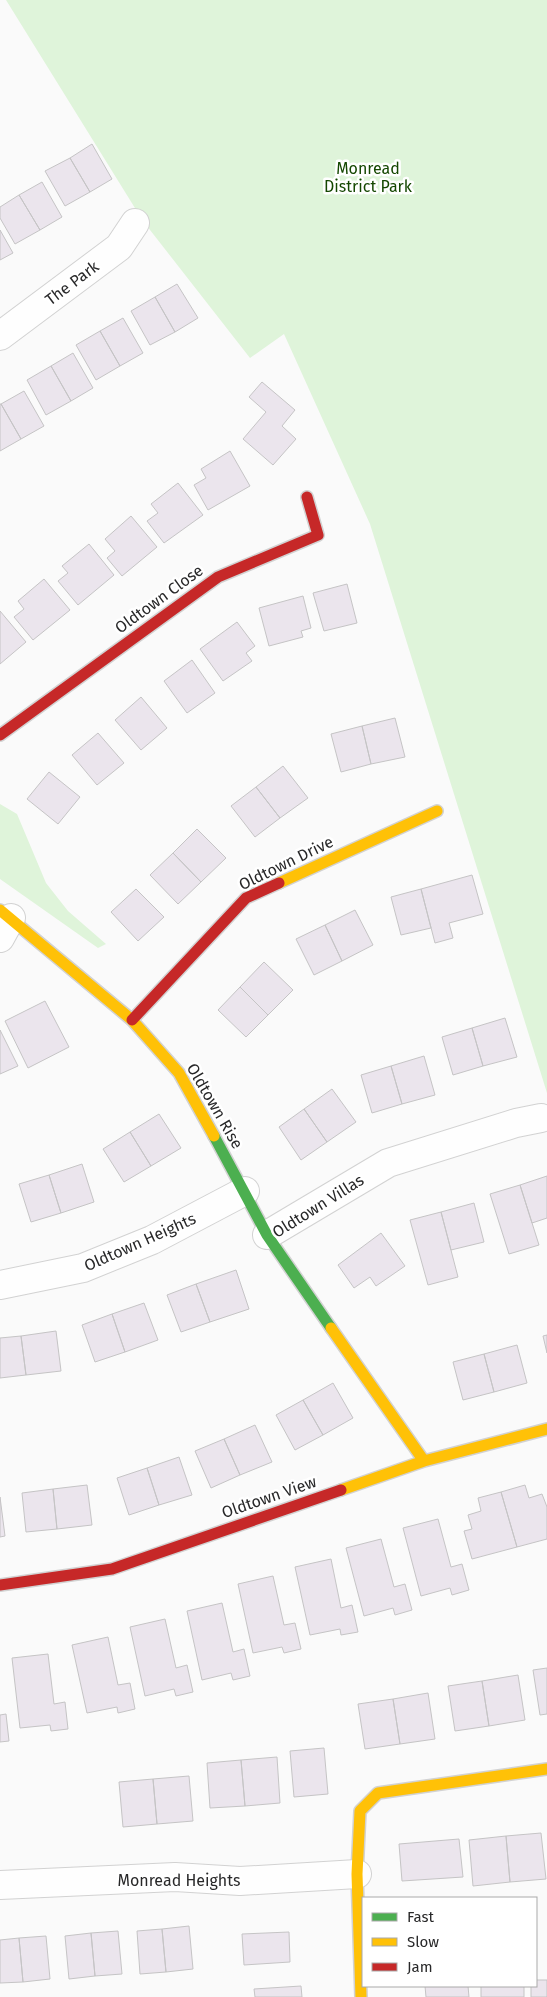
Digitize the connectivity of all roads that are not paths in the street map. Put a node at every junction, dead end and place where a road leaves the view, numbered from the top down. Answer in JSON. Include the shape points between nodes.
{"nodes":[{"id":1,"x":135,"y":223,"type":"dead end"},
{"id":2,"x":0,"y":336,"type":"edge"},
{"id":3,"x":307,"y":497,"type":"dead end"},
{"id":4,"x":0,"y":735,"type":"edge"},
{"id":5,"x":437,"y":812,"type":"dead end"},
{"id":6,"x":4,"y":922,"type":"edge"},
{"id":7,"x":132,"y":1020,"type":"junction"},
{"id":8,"x":541,"y":1118,"type":"dead end"},
{"id":9,"x":246,"y":1191,"type":"junction"},
{"id":10,"x":267,"y":1235,"type":"junction"},
{"id":11,"x":0,"y":1285,"type":"edge"},
{"id":12,"x":547,"y":1429,"type":"edge"},
{"id":13,"x":424,"y":1461,"type":"junction"},
{"id":14,"x":0,"y":1585,"type":"edge"},
{"id":15,"x":547,"y":1769,"type":"edge"},
{"id":16,"x":357,"y":1874,"type":"junction"},
{"id":17,"x":0,"y":1885,"type":"edge"},
{"id":18,"x":361,"y":1997,"type":"edge"}],
"edges":[{"from":1,"to":2,"type":"street","name":"The Park","via":[[119,247]]},
{"from":3,"to":4,"type":"street","name":"Oldtown Close","via":[[318,535],[218,576]]},
{"from":5,"to":7,"type":"street","name":"Oldtown Drive","via":[[246,898]]},
{"from":6,"to":7,"type":"street","name":"Oldtown Rise"},
{"from":7,"to":9,"type":"street","name":"Oldtown Rise","via":[[179,1073]]},
{"from":8,"to":10,"type":"street","name":"Oldtown Villas","via":[[388,1163]]},
{"from":9,"to":10,"type":"street","name":"Oldtown Rise"},
{"from":9,"to":11,"type":"street","name":"Oldtown Heights","via":[[152,1240],[83,1268]]},
{"from":10,"to":13,"type":"street","name":"Oldtown Villas"},
{"from":12,"to":13,"type":"street","name":"Oldtown View"},
{"from":13,"to":14,"type":"street","name":"Oldtown View","via":[[112,1569]]},
{"from":15,"to":16,"type":"street","via":[[378,1793],[360,1811]]},
{"from":16,"to":17,"type":"street","name":"Monread Heights","via":[[240,1881],[175,1877]]},
{"from":16,"to":18,"type":"street"}]}
